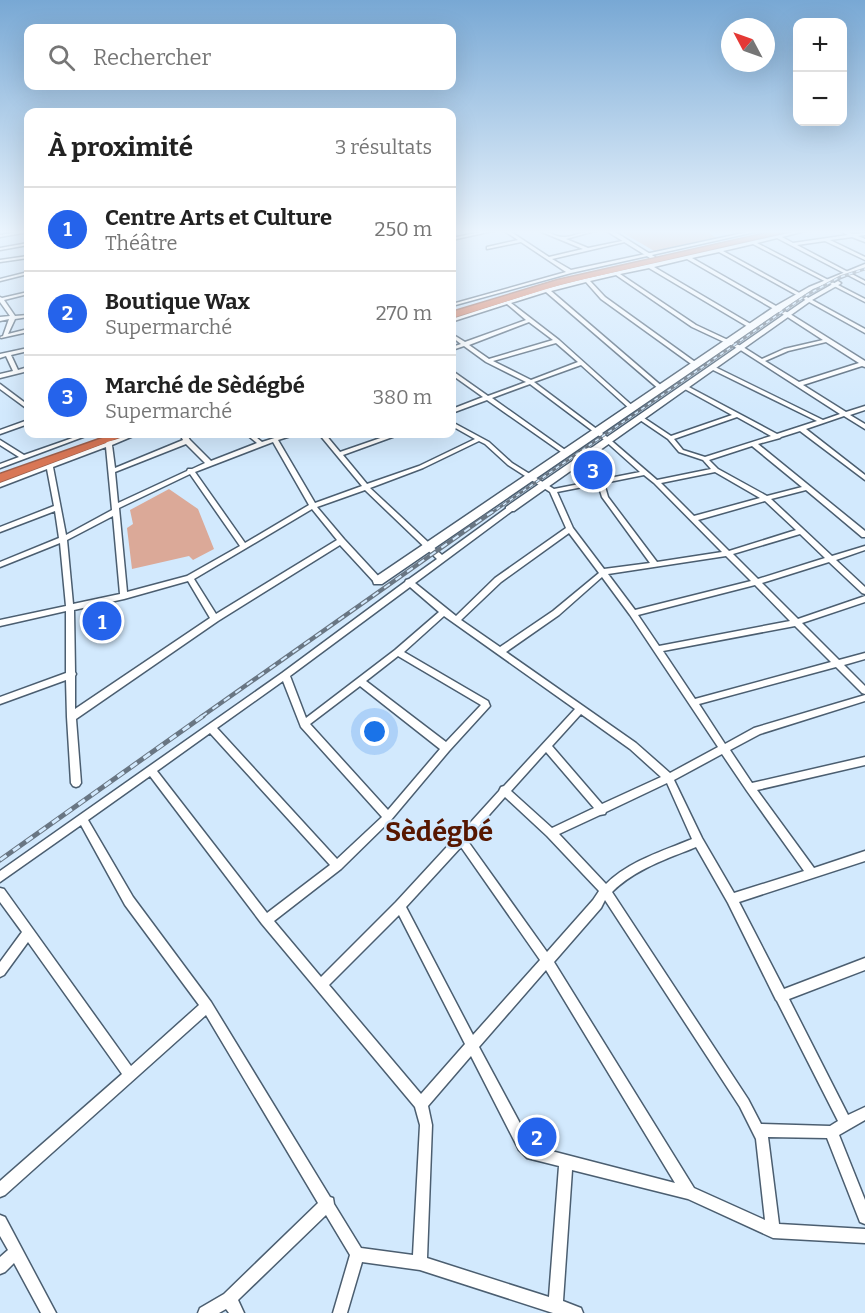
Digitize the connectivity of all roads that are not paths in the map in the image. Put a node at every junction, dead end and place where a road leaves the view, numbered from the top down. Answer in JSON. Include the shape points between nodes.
{"nodes":[{"id":1,"x":501,"y":291,"type":"edge"},
{"id":2,"x":509,"y":291,"type":"edge"},
{"id":3,"x":526,"y":291,"type":"edge"},
{"id":4,"x":543,"y":291,"type":"edge"},
{"id":5,"x":548,"y":291,"type":"edge"},
{"id":6,"x":597,"y":291,"type":"edge"},
{"id":7,"x":642,"y":291,"type":"edge"},
{"id":8,"x":698,"y":291,"type":"edge"},
{"id":9,"x":746,"y":291,"type":"edge"},
{"id":10,"x":796,"y":291,"type":"edge"},
{"id":11,"x":808,"y":291,"type":"edge"},
{"id":12,"x":820,"y":291,"type":"edge"},
{"id":13,"x":848,"y":291,"type":"edge"},
{"id":14,"x":24,"y":294,"type":"edge"},
{"id":15,"x":801,"y":294,"type":"junction"},
{"id":16,"x":0,"y":299,"type":"edge"},
{"id":17,"x":810,"y":299,"type":"junction"},
{"id":18,"x":865,"y":301,"type":"edge"},
{"id":19,"x":507,"y":302,"type":"junction"},
{"id":20,"x":456,"y":304,"type":"edge"},
{"id":21,"x":777,"y":309,"type":"junction"},
{"id":22,"x":456,"y":311,"type":"edge"},
{"id":23,"x":456,"y":311,"type":"edge"},
{"id":24,"x":788,"y":315,"type":"junction"},
{"id":25,"x":24,"y":316,"type":"edge"},
{"id":26,"x":13,"y":317,"type":"junction"},
{"id":27,"x":0,"y":319,"type":"edge"},
{"id":28,"x":456,"y":319,"type":"edge"},
{"id":29,"x":530,"y":320,"type":"junction"},
{"id":30,"x":752,"y":327,"type":"junction"},
{"id":31,"x":865,"y":331,"type":"edge"},
{"id":32,"x":24,"y":332,"type":"edge"},
{"id":33,"x":3,"y":337,"type":"edge"},
{"id":34,"x":456,"y":337,"type":"edge"},
{"id":35,"x":830,"y":340,"type":"junction"},
{"id":36,"x":557,"y":341,"type":"junction"},
{"id":37,"x":726,"y":343,"type":"junction"},
{"id":38,"x":465,"y":345,"type":"junction"},
{"id":39,"x":456,"y":348,"type":"edge"},
{"id":40,"x":741,"y":348,"type":"junction"},
{"id":41,"x":24,"y":351,"type":"edge"},
{"id":42,"x":9,"y":354,"type":"junction"},
{"id":43,"x":0,"y":356,"type":"edge"},
{"id":44,"x":489,"y":361,"type":"junction"},
{"id":45,"x":761,"y":361,"type":"junction"},
{"id":46,"x":581,"y":363,"type":"junction"},
{"id":47,"x":865,"y":364,"type":"edge"},
{"id":48,"x":696,"y":365,"type":"junction"},
{"id":49,"x":713,"y":368,"type":"junction"},
{"id":50,"x":24,"y":370,"type":"edge"},
{"id":51,"x":16,"y":371,"type":"junction"},
{"id":52,"x":0,"y":376,"type":"edge"},
{"id":53,"x":456,"y":376,"type":"edge"},
{"id":54,"x":529,"y":381,"type":"junction"},
{"id":55,"x":799,"y":384,"type":"junction"},
{"id":56,"x":0,"y":386,"type":"edge"},
{"id":57,"x":685,"y":387,"type":"junction"},
{"id":58,"x":662,"y":389,"type":"junction"},
{"id":59,"x":488,"y":398,"type":"junction"},
{"id":60,"x":24,"y":403,"type":"edge"},
{"id":61,"x":865,"y":408,"type":"edge"},
{"id":62,"x":633,"y":409,"type":"junction"},
{"id":63,"x":456,"y":410,"type":"edge"},
{"id":64,"x":847,"y":414,"type":"junction"},
{"id":65,"x":737,"y":415,"type":"junction"},
{"id":66,"x":642,"y":419,"type":"junction"},
{"id":67,"x":823,"y":422,"type":"junction"},
{"id":68,"x":24,"y":423,"type":"edge"},
{"id":69,"x":456,"y":426,"type":"edge"},
{"id":70,"x":865,"y":427,"type":"edge"},
{"id":71,"x":802,"y":429,"type":"junction"},
{"id":72,"x":0,"y":432,"type":"edge"},
{"id":73,"x":597,"y":432,"type":"junction"},
{"id":74,"x":778,"y":437,"type":"junction"},
{"id":75,"x":66,"y":438,"type":"edge"},
{"id":76,"x":107,"y":438,"type":"edge"},
{"id":77,"x":112,"y":438,"type":"edge"},
{"id":78,"x":185,"y":438,"type":"edge"},
{"id":79,"x":254,"y":438,"type":"edge"},
{"id":80,"x":278,"y":438,"type":"edge"},
{"id":81,"x":325,"y":438,"type":"edge"},
{"id":82,"x":381,"y":438,"type":"edge"},
{"id":83,"x":670,"y":438,"type":"junction"},
{"id":84,"x":274,"y":439,"type":"junction"},
{"id":85,"x":479,"y":439,"type":"junction"},
{"id":86,"x":187,"y":441,"type":"junction"},
{"id":87,"x":609,"y":441,"type":"junction"},
{"id":88,"x":0,"y":442,"type":"edge"},
{"id":89,"x":259,"y":442,"type":"junction"},
{"id":90,"x":754,"y":444,"type":"junction"},
{"id":91,"x":566,"y":453,"type":"junction"},
{"id":92,"x":339,"y":454,"type":"junction"},
{"id":93,"x":23,"y":457,"type":"junction"},
{"id":94,"x":705,"y":459,"type":"junction"},
{"id":95,"x":209,"y":463,"type":"junction"},
{"id":96,"x":0,"y":466,"type":"edge"},
{"id":97,"x":50,"y":466,"type":"junction"},
{"id":98,"x":190,"y":470,"type":"junction"},
{"id":99,"x":716,"y":470,"type":"junction"},
{"id":100,"x":112,"y":471,"type":"junction"},
{"id":101,"x":0,"y":472,"type":"edge"},
{"id":102,"x":643,"y":473,"type":"junction"},
{"id":103,"x":531,"y":477,"type":"junction"},
{"id":104,"x":0,"y":478,"type":"edge"},
{"id":105,"x":865,"y":478,"type":"edge"},
{"id":106,"x":601,"y":482,"type":"junction"},
{"id":107,"x":656,"y":482,"type":"junction"},
{"id":108,"x":0,"y":485,"type":"edge"},
{"id":109,"x":544,"y":486,"type":"junction"},
{"id":110,"x":808,"y":487,"type":"junction"},
{"id":111,"x":367,"y":488,"type":"junction"},
{"id":112,"x":553,"y":491,"type":"junction"},
{"id":113,"x":767,"y":499,"type":"junction"},
{"id":114,"x":313,"y":506,"type":"junction"},
{"id":115,"x":57,"y":507,"type":"junction"},
{"id":116,"x":116,"y":509,"type":"junction"},
{"id":117,"x":510,"y":509,"type":"joint"},
{"id":118,"x":692,"y":519,"type":"junction"},
{"id":119,"x":570,"y":529,"type":"junction"},
{"id":120,"x":0,"y":530,"type":"edge"},
{"id":121,"x":802,"y":531,"type":"junction"},
{"id":122,"x":865,"y":535,"type":"edge"},
{"id":123,"x":63,"y":539,"type":"junction"},
{"id":124,"x":341,"y":541,"type":"junction"},
{"id":125,"x":243,"y":545,"type":"junction"},
{"id":126,"x":427,"y":547,"type":"junction"},
{"id":127,"x":865,"y":548,"type":"edge"},
{"id":128,"x":726,"y":554,"type":"junction"},
{"id":129,"x":441,"y":558,"type":"junction"},
{"id":130,"x":834,"y":560,"type":"junction"},
{"id":131,"x":0,"y":565,"type":"edge"},
{"id":132,"x":656,"y":565,"type":"junction"},
{"id":133,"x":604,"y":572,"type":"junction"},
{"id":134,"x":190,"y":578,"type":"junction"},
{"id":135,"x":378,"y":581,"type":"joint"},
{"id":136,"x":409,"y":582,"type":"junction"},
{"id":137,"x":758,"y":582,"type":"junction"},
{"id":138,"x":865,"y":591,"type":"edge"},
{"id":139,"x":124,"y":596,"type":"junction"},
{"id":140,"x":865,"y":599,"type":"edge"},
{"id":141,"x":70,"y":608,"type":"junction"},
{"id":142,"x":444,"y":612,"type":"junction"},
{"id":143,"x":633,"y":613,"type":"junction"},
{"id":144,"x":215,"y":619,"type":"junction"},
{"id":145,"x":457,"y":620,"type":"junction"},
{"id":146,"x":798,"y":622,"type":"junction"},
{"id":147,"x":0,"y":623,"type":"edge"},
{"id":148,"x":658,"y":649,"type":"junction"},
{"id":149,"x":501,"y":651,"type":"junction"},
{"id":150,"x":398,"y":652,"type":"junction"},
{"id":151,"x":865,"y":656,"type":"edge"},
{"id":152,"x":839,"y":664,"type":"junction"},
{"id":153,"x":72,"y":674,"type":"junction"},
{"id":154,"x":285,"y":675,"type":"junction"},
{"id":155,"x":360,"y":681,"type":"junction"},
{"id":156,"x":865,"y":691,"type":"edge"},
{"id":157,"x":865,"y":698,"type":"edge"},
{"id":158,"x":0,"y":701,"type":"edge"},
{"id":159,"x":695,"y":702,"type":"junction"},
{"id":160,"x":581,"y":708,"type":"junction"},
{"id":161,"x":71,"y":717,"type":"junction"},
{"id":162,"x":304,"y":724,"type":"junction"},
{"id":163,"x":211,"y":728,"type":"junction"},
{"id":164,"x":546,"y":745,"type":"junction"},
{"id":165,"x":722,"y":747,"type":"junction"},
{"id":166,"x":446,"y":748,"type":"junction"},
{"id":167,"x":865,"y":761,"type":"edge"},
{"id":168,"x":152,"y":771,"type":"junction"},
{"id":169,"x":669,"y":778,"type":"junction"},
{"id":170,"x":76,"y":783,"type":"dead end"},
{"id":171,"x":750,"y":788,"type":"junction"},
{"id":172,"x":504,"y":790,"type":"junction"},
{"id":173,"x":602,"y":811,"type":"junction"},
{"id":174,"x":388,"y":817,"type":"junction"},
{"id":175,"x":82,"y":818,"type":"junction"},
{"id":176,"x":551,"y":833,"type":"junction"},
{"id":177,"x":460,"y":838,"type":"junction"},
{"id":178,"x":698,"y":841,"type":"junction"},
{"id":179,"x":865,"y":856,"type":"edge"},
{"id":180,"x":337,"y":866,"type":"junction"},
{"id":181,"x":812,"y":874,"type":"junction"},
{"id":182,"x":0,"y":877,"type":"edge"},
{"id":183,"x":605,"y":890,"type":"junction"},
{"id":184,"x":0,"y":893,"type":"edge"},
{"id":185,"x":732,"y":899,"type":"junction"},
{"id":186,"x":400,"y":906,"type":"junction"},
{"id":187,"x":266,"y":920,"type":"junction"},
{"id":188,"x":28,"y":933,"type":"junction"},
{"id":189,"x":547,"y":961,"type":"junction"},
{"id":190,"x":865,"y":964,"type":"edge"},
{"id":191,"x":0,"y":971,"type":"edge"},
{"id":192,"x":321,"y":985,"type":"junction"},
{"id":193,"x":780,"y":996,"type":"junction"},
{"id":194,"x":207,"y":1006,"type":"junction"},
{"id":195,"x":473,"y":1047,"type":"junction"},
{"id":196,"x":130,"y":1075,"type":"junction"},
{"id":197,"x":421,"y":1104,"type":"junction"},
{"id":198,"x":865,"y":1113,"type":"edge"},
{"id":199,"x":845,"y":1122,"type":"junction"},
{"id":200,"x":759,"y":1130,"type":"junction"},
{"id":201,"x":831,"y":1132,"type":"junction"},
{"id":202,"x":566,"y":1164,"type":"junction"},
{"id":203,"x":0,"y":1190,"type":"edge"},
{"id":204,"x":689,"y":1193,"type":"junction"},
{"id":205,"x":328,"y":1203,"type":"junction"},
{"id":206,"x":865,"y":1217,"type":"edge"},
{"id":207,"x":0,"y":1222,"type":"edge"},
{"id":208,"x":773,"y":1231,"type":"junction"},
{"id":209,"x":865,"y":1236,"type":"edge"},
{"id":210,"x":15,"y":1253,"type":"junction"},
{"id":211,"x":357,"y":1254,"type":"junction"},
{"id":212,"x":420,"y":1263,"type":"junction"},
{"id":213,"x":0,"y":1267,"type":"edge"},
{"id":214,"x":229,"y":1299,"type":"junction"},
{"id":215,"x":555,"y":1306,"type":"junction"},
{"id":216,"x":49,"y":1313,"type":"edge"},
{"id":217,"x":205,"y":1313,"type":"edge"},
{"id":218,"x":237,"y":1313,"type":"edge"},
{"id":219,"x":340,"y":1313,"type":"edge"},
{"id":220,"x":576,"y":1313,"type":"edge"}],
"edges":[{"from":1,"to":20,"type":"street"},
{"from":2,"to":22,"type":"highway"},
{"from":3,"to":23,"type":"highway"},
{"from":4,"to":19,"type":"street"},
{"from":5,"to":58,"type":"street"},
{"from":6,"to":48,"type":"street"},
{"from":7,"to":37,"type":"street"},
{"from":8,"to":30,"type":"street"},
{"from":9,"to":21,"type":"street"},
{"from":10,"to":15,"type":"street"},
{"from":11,"to":15,"type":"main road"},
{"from":12,"to":17,"type":"main road"},
{"from":13,"to":18,"type":"street"},
{"from":14,"to":16,"type":"street"},
{"from":15,"to":17,"type":"street"},
{"from":15,"to":21,"type":"main road"},
{"from":16,"to":26,"type":"street"},
{"from":17,"to":24,"type":"main road"},
{"from":17,"to":31,"type":"street"},
{"from":19,"to":28,"type":"street"},
{"from":19,"to":29,"type":"street"},
{"from":21,"to":24,"type":"street"},
{"from":21,"to":30,"type":"main road"},
{"from":24,"to":35,"type":"street"},
{"from":24,"to":40,"type":"main road"},
{"from":25,"to":26,"type":"street"},
{"from":26,"to":27,"type":"street"},
{"from":26,"to":33,"type":"street"},
{"from":29,"to":36,"type":"street"},
{"from":29,"to":38,"type":"street"},
{"from":30,"to":37,"type":"main road"},
{"from":32,"to":33,"type":"street"},
{"from":34,"to":38,"type":"street"},
{"from":35,"to":45,"type":"street","via":[[786,350]]},
{"from":35,"to":47,"type":"street"},
{"from":36,"to":44,"type":"street"},
{"from":36,"to":46,"type":"street"},
{"from":37,"to":40,"type":"street"},
{"from":37,"to":48,"type":"main road"},
{"from":38,"to":39,"type":"street"},
{"from":38,"to":44,"type":"street"},
{"from":40,"to":45,"type":"street"},
{"from":40,"to":49,"type":"main road"},
{"from":41,"to":42,"type":"street"},
{"from":42,"to":43,"type":"street"},
{"from":42,"to":51,"type":"street"},
{"from":44,"to":54,"type":"street"},
{"from":45,"to":55,"type":"street"},
{"from":46,"to":54,"type":"street"},
{"from":46,"to":62,"type":"street"},
{"from":47,"to":55,"type":"street"},
{"from":48,"to":58,"type":"main road"},
{"from":49,"to":57,"type":"main road"},
{"from":49,"to":67,"type":"street"},
{"from":50,"to":51,"type":"street"},
{"from":51,"to":52,"type":"street"},
{"from":53,"to":59,"type":"street"},
{"from":54,"to":59,"type":"street"},
{"from":54,"to":73,"type":"street"},
{"from":55,"to":64,"type":"street"},
{"from":56,"to":60,"type":"street"},
{"from":57,"to":65,"type":"street"},
{"from":57,"to":66,"type":"main road"},
{"from":58,"to":62,"type":"main road"},
{"from":59,"to":63,"type":"street"},
{"from":59,"to":91,"type":"street"},
{"from":61,"to":64,"type":"street"},
{"from":62,"to":73,"type":"main road"},
{"from":64,"to":67,"type":"street"},
{"from":64,"to":70,"type":"street"},
{"from":65,"to":74,"type":"street"},
{"from":65,"to":83,"type":"street"},
{"from":66,"to":83,"type":"street"},
{"from":66,"to":87,"type":"main road"},
{"from":67,"to":71,"type":"street"},
{"from":68,"to":72,"type":"street"},
{"from":69,"to":85,"type":"street"},
{"from":71,"to":74,"type":"street"},
{"from":71,"to":105,"type":"street"},
{"from":73,"to":87,"type":"street"},
{"from":73,"to":91,"type":"main road"},
{"from":74,"to":90,"type":"street"},
{"from":75,"to":93,"type":"street"},
{"from":76,"to":97,"type":"street"},
{"from":76,"to":100,"type":"street"},
{"from":76,"to":101,"type":"highway"},
{"from":77,"to":104,"type":"highway"},
{"from":78,"to":86,"type":"street"},
{"from":79,"to":89,"type":"street"},
{"from":80,"to":84,"type":"street"},
{"from":81,"to":92,"type":"street"},
{"from":82,"to":92,"type":"street"},
{"from":83,"to":94,"type":"street","via":[[681,451]]},
{"from":84,"to":89,"type":"street"},
{"from":84,"to":114,"type":"street"},
{"from":85,"to":103,"type":"street"},
{"from":85,"to":111,"type":"street"},
{"from":86,"to":95,"type":"street"},
{"from":86,"to":100,"type":"street"},
{"from":87,"to":102,"type":"street"},
{"from":87,"to":109,"type":"main road"},
{"from":88,"to":93,"type":"street"},
{"from":89,"to":95,"type":"street"},
{"from":90,"to":94,"type":"street"},
{"from":90,"to":110,"type":"street"},
{"from":91,"to":103,"type":"main road"},
{"from":92,"to":111,"type":"street"},
{"from":93,"to":96,"type":"street"},
{"from":94,"to":99,"type":"street"},
{"from":95,"to":98,"type":"street"},
{"from":97,"to":108,"type":"street"},
{"from":97,"to":115,"type":"street"},
{"from":98,"to":116,"type":"street"},
{"from":98,"to":125,"type":"street"},
{"from":99,"to":107,"type":"street"},
{"from":99,"to":113,"type":"street"},
{"from":100,"to":116,"type":"street"},
{"from":102,"to":106,"type":"street"},
{"from":102,"to":107,"type":"street"},
{"from":103,"to":109,"type":"street"},
{"from":103,"to":126,"type":"main road"},
{"from":106,"to":112,"type":"street"},
{"from":106,"to":132,"type":"street","via":[[605,497]]},
{"from":107,"to":118,"type":"street"},
{"from":109,"to":112,"type":"street"},
{"from":109,"to":117,"type":"main road"},
{"from":110,"to":113,"type":"street"},
{"from":110,"to":122,"type":"street"},
{"from":111,"to":114,"type":"street"},
{"from":111,"to":126,"type":"street"},
{"from":112,"to":119,"type":"street"},
{"from":113,"to":118,"type":"street"},
{"from":113,"to":121,"type":"street"},
{"from":114,"to":124,"type":"street"},
{"from":114,"to":125,"type":"street"},
{"from":115,"to":120,"type":"street"},
{"from":115,"to":123,"type":"street"},
{"from":116,"to":123,"type":"street"},
{"from":116,"to":139,"type":"street"},
{"from":117,"to":129,"type":"street"},
{"from":118,"to":128,"type":"street"},
{"from":119,"to":133,"type":"street"},
{"from":119,"to":145,"type":"street","via":[[498,580]]},
{"from":121,"to":128,"type":"street"},
{"from":121,"to":130,"type":"street"},
{"from":123,"to":131,"type":"street"},
{"from":123,"to":141,"type":"street"},
{"from":124,"to":135,"type":"street"},
{"from":124,"to":144,"type":"street"},
{"from":125,"to":134,"type":"street"},
{"from":126,"to":129,"type":"street"},
{"from":126,"to":135,"type":"main road"},
{"from":127,"to":130,"type":"street"},
{"from":128,"to":132,"type":"street"},
{"from":128,"to":137,"type":"street"},
{"from":129,"to":136,"type":"street"},
{"from":130,"to":137,"type":"street"},
{"from":130,"to":138,"type":"street"},
{"from":132,"to":133,"type":"street"},
{"from":133,"to":143,"type":"street"},
{"from":133,"to":149,"type":"street","via":[[556,613]]},
{"from":134,"to":139,"type":"street"},
{"from":134,"to":144,"type":"street"},
{"from":136,"to":142,"type":"street"},
{"from":136,"to":154,"type":"street"},
{"from":137,"to":143,"type":"street"},
{"from":137,"to":146,"type":"street"},
{"from":139,"to":141,"type":"street"},
{"from":140,"to":146,"type":"street"},
{"from":141,"to":147,"type":"street"},
{"from":141,"to":153,"type":"street"},
{"from":142,"to":145,"type":"street"},
{"from":142,"to":150,"type":"street"},
{"from":143,"to":148,"type":"street"},
{"from":144,"to":161,"type":"street"},
{"from":145,"to":149,"type":"street"},
{"from":146,"to":148,"type":"street"},
{"from":146,"to":152,"type":"street"},
{"from":148,"to":159,"type":"street"},
{"from":149,"to":160,"type":"street"},
{"from":150,"to":155,"type":"street"},
{"from":150,"to":166,"type":"street","via":[[485,703],[485,708]]},
{"from":151,"to":152,"type":"street"},
{"from":152,"to":156,"type":"street"},
{"from":152,"to":159,"type":"street"},
{"from":153,"to":158,"type":"street"},
{"from":153,"to":161,"type":"street"},
{"from":154,"to":162,"type":"street"},
{"from":154,"to":163,"type":"street"},
{"from":155,"to":162,"type":"street"},
{"from":155,"to":166,"type":"street"},
{"from":157,"to":165,"type":"street","via":[[757,730]]},
{"from":159,"to":165,"type":"street"},
{"from":160,"to":164,"type":"street"},
{"from":160,"to":169,"type":"street","via":[[650,759]]},
{"from":161,"to":170,"type":"street"},
{"from":162,"to":174,"type":"street"},
{"from":163,"to":168,"type":"street"},
{"from":163,"to":180,"type":"street"},
{"from":164,"to":172,"type":"street"},
{"from":164,"to":173,"type":"street"},
{"from":165,"to":169,"type":"street"},
{"from":165,"to":171,"type":"street"},
{"from":166,"to":174,"type":"street"},
{"from":167,"to":171,"type":"street"},
{"from":168,"to":175,"type":"street"},
{"from":168,"to":187,"type":"street"},
{"from":169,"to":173,"type":"street"},
{"from":169,"to":178,"type":"street"},
{"from":171,"to":181,"type":"street"},
{"from":172,"to":176,"type":"street"},
{"from":172,"to":177,"type":"street"},
{"from":173,"to":176,"type":"street"},
{"from":174,"to":180,"type":"street"},
{"from":175,"to":182,"type":"street"},
{"from":175,"to":194,"type":"street","via":[[129,901]]},
{"from":176,"to":183,"type":"street"},
{"from":177,"to":186,"type":"street"},
{"from":177,"to":189,"type":"street"},
{"from":178,"to":183,"type":"street","via":[[625,875]]},
{"from":178,"to":185,"type":"street"},
{"from":179,"to":181,"type":"street"},
{"from":180,"to":187,"type":"street"},
{"from":181,"to":185,"type":"street"},
{"from":183,"to":189,"type":"street"},
{"from":183,"to":200,"type":"street"},
{"from":184,"to":188,"type":"street"},
{"from":185,"to":193,"type":"street"},
{"from":186,"to":192,"type":"street"},
{"from":186,"to":195,"type":"street"},
{"from":187,"to":192,"type":"street"},
{"from":188,"to":191,"type":"street"},
{"from":188,"to":196,"type":"street"},
{"from":189,"to":195,"type":"street"},
{"from":189,"to":204,"type":"street"},
{"from":190,"to":193,"type":"street"},
{"from":192,"to":197,"type":"street"},
{"from":193,"to":199,"type":"street"},
{"from":194,"to":196,"type":"street"},
{"from":194,"to":205,"type":"street"},
{"from":195,"to":197,"type":"street"},
{"from":195,"to":202,"type":"street","via":[[524,1145],[532,1153]]},
{"from":196,"to":203,"type":"street"},
{"from":197,"to":212,"type":"street","via":[[426,1125]]},
{"from":198,"to":199,"type":"street"},
{"from":199,"to":201,"type":"street"},
{"from":200,"to":201,"type":"street"},
{"from":200,"to":208,"type":"street"},
{"from":201,"to":206,"type":"street"},
{"from":202,"to":204,"type":"street"},
{"from":202,"to":215,"type":"street"},
{"from":204,"to":208,"type":"street"},
{"from":205,"to":211,"type":"street"},
{"from":205,"to":214,"type":"street"},
{"from":207,"to":210,"type":"street"},
{"from":208,"to":209,"type":"street"},
{"from":210,"to":213,"type":"street"},
{"from":210,"to":216,"type":"street"},
{"from":211,"to":212,"type":"street"},
{"from":211,"to":219,"type":"street"},
{"from":212,"to":215,"type":"street"},
{"from":214,"to":217,"type":"street"},
{"from":214,"to":218,"type":"street"},
{"from":215,"to":220,"type":"street"}]}
